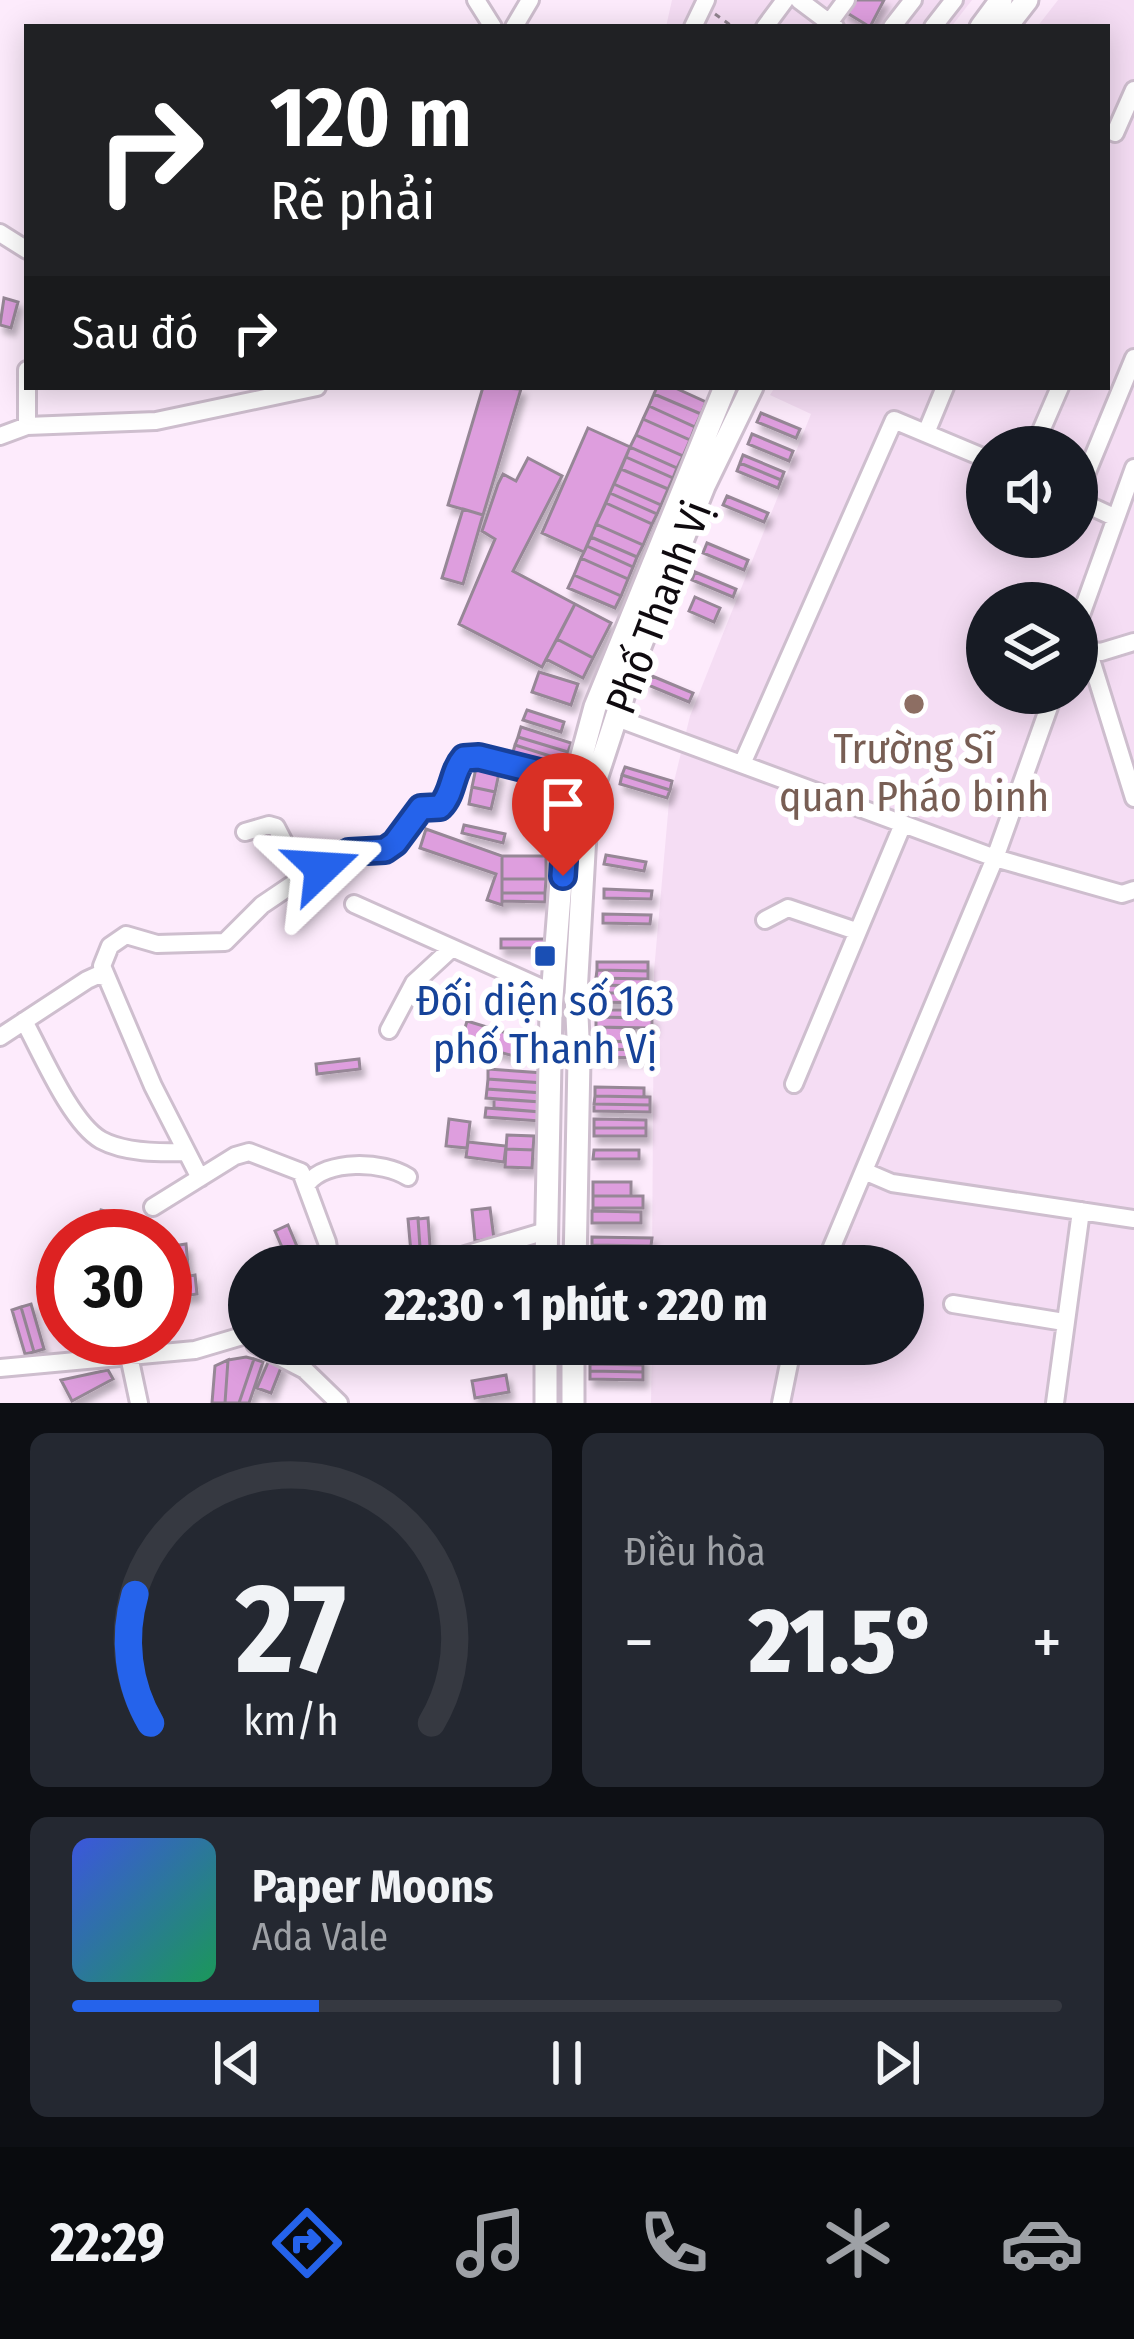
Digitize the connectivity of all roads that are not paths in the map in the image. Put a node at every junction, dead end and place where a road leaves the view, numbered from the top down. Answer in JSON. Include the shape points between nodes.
{"nodes":[{"id":1,"x":799,"y":0,"type":"edge"},
{"id":2,"x":913,"y":0,"type":"edge"},
{"id":3,"x":954,"y":0,"type":"edge"},
{"id":4,"x":1027,"y":0,"type":"edge"},
{"id":5,"x":831,"y":24,"type":"edge"},
{"id":6,"x":894,"y":24,"type":"edge"},
{"id":7,"x":935,"y":24,"type":"edge"},
{"id":8,"x":1008,"y":24,"type":"edge"},
{"id":9,"x":1134,"y":90,"type":"edge"},
{"id":10,"x":1111,"y":132,"type":"edge"},
{"id":11,"x":1134,"y":141,"type":"edge"},
{"id":12,"x":1134,"y":358,"type":"edge"},
{"id":13,"x":27,"y":390,"type":"edge"},
{"id":14,"x":303,"y":390,"type":"edge"},
{"id":15,"x":724,"y":390,"type":"edge"},
{"id":16,"x":751,"y":390,"type":"edge"},
{"id":17,"x":944,"y":390,"type":"edge"},
{"id":18,"x":1059,"y":390,"type":"edge"},
{"id":19,"x":27,"y":426,"type":"junction"},
{"id":20,"x":1043,"y":426,"type":"edge"},
{"id":21,"x":926,"y":433,"type":"junction"},
{"id":22,"x":0,"y":436,"type":"edge"},
{"id":23,"x":1098,"y":446,"type":"edge"},
{"id":24,"x":966,"y":450,"type":"edge"},
{"id":25,"x":1134,"y":468,"type":"edge"},
{"id":26,"x":1098,"y":509,"type":"edge"},
{"id":27,"x":1114,"y":517,"type":"junction"},
{"id":28,"x":1092,"y":582,"type":"edge"},
{"id":29,"x":1134,"y":642,"type":"edge"},
{"id":30,"x":1098,"y":648,"type":"edge"},
{"id":31,"x":1098,"y":694,"type":"edge"},
{"id":32,"x":1046,"y":714,"type":"edge"},
{"id":33,"x":614,"y":717,"type":"junction"},
{"id":34,"x":742,"y":764,"type":"junction"},
{"id":35,"x":575,"y":781,"type":"junction"},
{"id":36,"x":1134,"y":798,"type":"edge"},
{"id":37,"x":903,"y":824,"type":"junction"},
{"id":38,"x":245,"y":832,"type":"dead end"},
{"id":39,"x":995,"y":858,"type":"junction"},
{"id":40,"x":299,"y":880,"type":"junction"},
{"id":41,"x":1134,"y":890,"type":"edge"},
{"id":42,"x":354,"y":904,"type":"dead end"},
{"id":43,"x":765,"y":920,"type":"dead end"},
{"id":44,"x":856,"y":931,"type":"junction"},
{"id":45,"x":452,"y":948,"type":"junction"},
{"id":46,"x":107,"y":978,"type":"junction"},
{"id":47,"x":553,"y":993,"type":"junction"},
{"id":48,"x":23,"y":1022,"type":"junction"},
{"id":49,"x":388,"y":1030,"type":"dead end"},
{"id":50,"x":0,"y":1037,"type":"edge"},
{"id":51,"x":794,"y":1084,"type":"dead end"},
{"id":52,"x":185,"y":1152,"type":"junction"},
{"id":53,"x":864,"y":1171,"type":"junction"},
{"id":54,"x":408,"y":1177,"type":"dead end"},
{"id":55,"x":200,"y":1178,"type":"junction"},
{"id":56,"x":307,"y":1184,"type":"junction"},
{"id":57,"x":153,"y":1207,"type":"dead end"},
{"id":58,"x":1081,"y":1211,"type":"junction"},
{"id":59,"x":1134,"y":1219,"type":"edge"},
{"id":60,"x":546,"y":1231,"type":"junction"},
{"id":61,"x":325,"y":1245,"type":"edge"},
{"id":62,"x":499,"y":1245,"type":"edge"},
{"id":63,"x":546,"y":1245,"type":"edge"},
{"id":64,"x":575,"y":1245,"type":"edge"},
{"id":65,"x":833,"y":1245,"type":"edge"},
{"id":66,"x":953,"y":1304,"type":"dead end"},
{"id":67,"x":1064,"y":1322,"type":"junction"},
{"id":68,"x":228,"y":1343,"type":"edge"},
{"id":69,"x":192,"y":1350,"type":"edge"},
{"id":70,"x":36,"y":1365,"type":"edge"},
{"id":71,"x":131,"y":1365,"type":"edge"},
{"id":72,"x":296,"y":1365,"type":"edge"},
{"id":73,"x":546,"y":1365,"type":"edge"},
{"id":74,"x":573,"y":1365,"type":"edge"},
{"id":75,"x":789,"y":1365,"type":"edge"},
{"id":76,"x":0,"y":1368,"type":"edge"},
{"id":77,"x":139,"y":1403,"type":"edge"},
{"id":78,"x":339,"y":1403,"type":"edge"},
{"id":79,"x":546,"y":1403,"type":"edge"},
{"id":80,"x":573,"y":1403,"type":"edge"},
{"id":81,"x":781,"y":1403,"type":"edge"},
{"id":82,"x":1055,"y":1403,"type":"edge"}],
"edges":[{"from":1,"to":5,"type":"street"},
{"from":2,"to":6,"type":"street"},
{"from":3,"to":7,"type":"street"},
{"from":4,"to":8,"type":"main road"},
{"from":9,"to":10,"type":"street"},
{"from":10,"to":11,"type":"street"},
{"from":12,"to":23,"type":"street"},
{"from":13,"to":19,"type":"street"},
{"from":14,"to":19,"type":"street","via":[[156,421]]},
{"from":15,"to":35,"type":"main road","name":"Phố Thanh Vị","via":[[595,706]]},
{"from":16,"to":33,"type":"main road","name":"Phố Thanh Vị"},
{"from":17,"to":21,"type":"street"},
{"from":18,"to":20,"type":"street"},
{"from":19,"to":22,"type":"street"},
{"from":21,"to":24,"type":"street"},
{"from":21,"to":34,"type":"street","via":[[895,420]]},
{"from":25,"to":27,"type":"street"},
{"from":26,"to":27,"type":"street"},
{"from":27,"to":28,"type":"street"},
{"from":29,"to":30,"type":"street"},
{"from":31,"to":36,"type":"street"},
{"from":32,"to":39,"type":"street"},
{"from":33,"to":34,"type":"street"},
{"from":33,"to":64,"type":"main road","name":"Phố Thanh Vị","via":[[595,782],[581,888]]},
{"from":34,"to":37,"type":"street"},
{"from":35,"to":40,"type":"street","via":[[464,758],[448,800],[421,808],[395,843],[349,852]]},
{"from":35,"to":47,"type":"main road","name":"Phố Thanh Vị"},
{"from":37,"to":39,"type":"street"},
{"from":37,"to":44,"type":"street"},
{"from":38,"to":40,"type":"street","via":[[276,827]]},
{"from":39,"to":41,"type":"street","via":[[1122,894]]},
{"from":39,"to":53,"type":"street"},
{"from":40,"to":46,"type":"street","via":[[225,942],[115,940],[104,955]]},
{"from":42,"to":45,"type":"street"},
{"from":43,"to":44,"type":"street","via":[[788,908]]},
{"from":44,"to":51,"type":"street"},
{"from":45,"to":47,"type":"street"},
{"from":45,"to":49,"type":"street","via":[[414,983]]},
{"from":46,"to":48,"type":"street","via":[[87,980]]},
{"from":46,"to":52,"type":"street"},
{"from":47,"to":60,"type":"main road","name":"Phố Thanh Vị"},
{"from":48,"to":50,"type":"street"},
{"from":48,"to":52,"type":"street","via":[[100,1139]]},
{"from":52,"to":55,"type":"street"},
{"from":53,"to":58,"type":"street","via":[[892,1183]]},
{"from":53,"to":65,"type":"street"},
{"from":54,"to":56,"type":"street","via":[[371,1166],[315,1174]]},
{"from":55,"to":56,"type":"street","via":[[249,1152],[302,1172]]},
{"from":55,"to":57,"type":"street"},
{"from":56,"to":61,"type":"street"},
{"from":58,"to":59,"type":"street"},
{"from":58,"to":67,"type":"street"},
{"from":60,"to":62,"type":"street"},
{"from":60,"to":63,"type":"main road","name":"Phố Thanh Vị"},
{"from":66,"to":67,"type":"street"},
{"from":67,"to":82,"type":"street"},
{"from":68,"to":69,"type":"street"},
{"from":70,"to":76,"type":"street"},
{"from":71,"to":77,"type":"street"},
{"from":72,"to":78,"type":"street"},
{"from":73,"to":79,"type":"main road"},
{"from":74,"to":80,"type":"main road"},
{"from":75,"to":81,"type":"street"}]}
